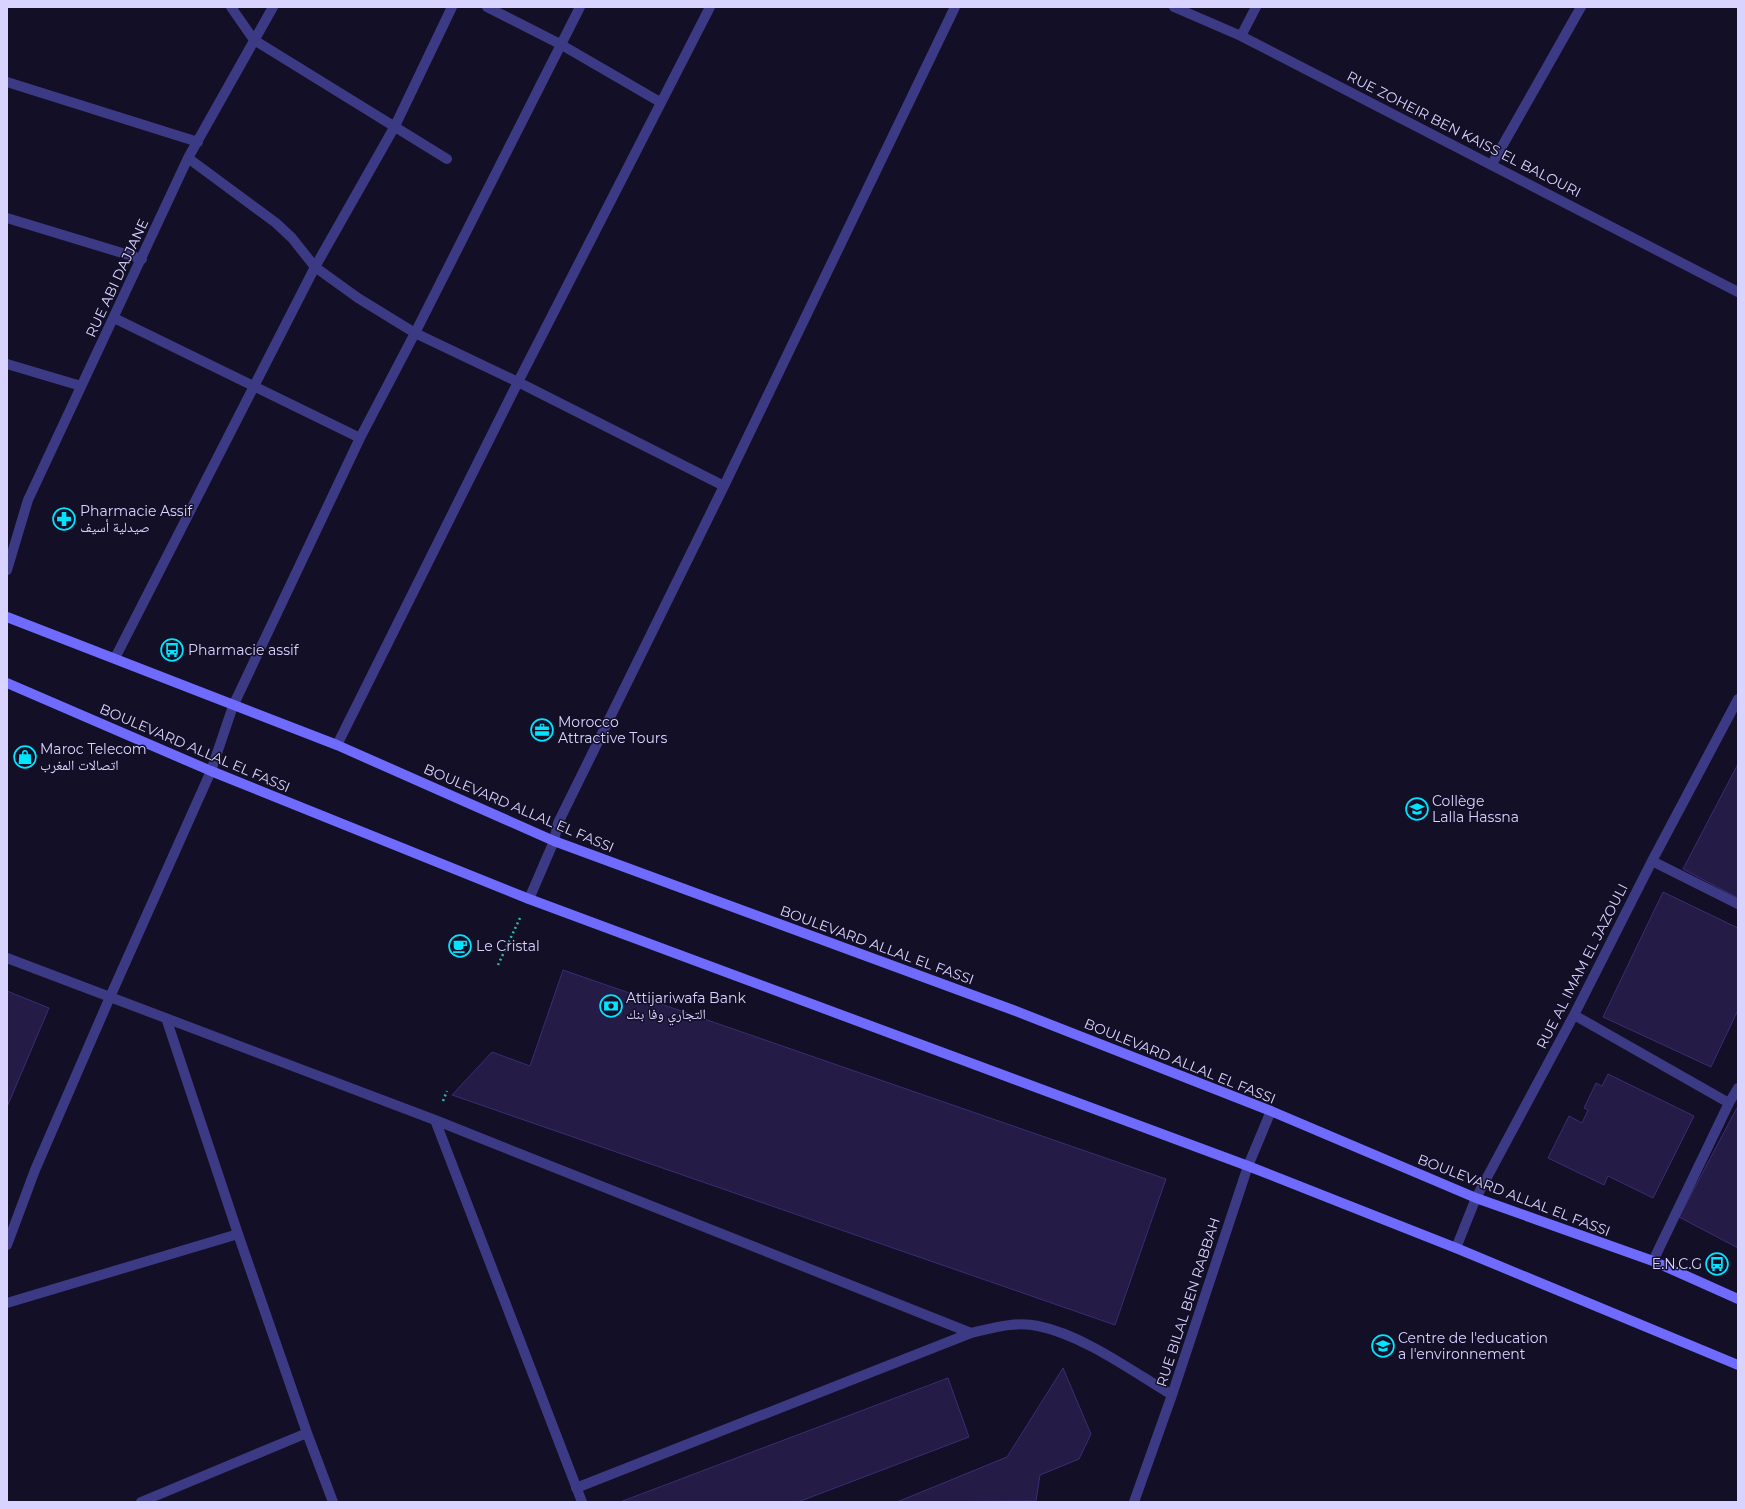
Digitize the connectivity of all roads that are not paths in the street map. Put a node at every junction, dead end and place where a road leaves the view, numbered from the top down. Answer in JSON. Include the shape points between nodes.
{"nodes":[{"id":1,"x":231,"y":7,"type":"edge"},
{"id":2,"x":273,"y":7,"type":"edge"},
{"id":3,"x":452,"y":7,"type":"edge"},
{"id":4,"x":486,"y":7,"type":"edge"},
{"id":5,"x":580,"y":7,"type":"edge"},
{"id":6,"x":710,"y":7,"type":"edge"},
{"id":7,"x":954,"y":7,"type":"edge"},
{"id":8,"x":1174,"y":7,"type":"edge"},
{"id":9,"x":1256,"y":7,"type":"edge"},
{"id":10,"x":1581,"y":7,"type":"edge"},
{"id":11,"x":1241,"y":36,"type":"junction"},
{"id":12,"x":254,"y":40,"type":"junction"},
{"id":13,"x":560,"y":44,"type":"junction"},
{"id":14,"x":7,"y":82,"type":"edge"},
{"id":15,"x":660,"y":102,"type":"junction"},
{"id":16,"x":395,"y":126,"type":"junction"},
{"id":17,"x":198,"y":142,"type":"junction"},
{"id":18,"x":188,"y":158,"type":"junction"},
{"id":19,"x":447,"y":159,"type":"dead end"},
{"id":20,"x":1492,"y":164,"type":"junction"},
{"id":21,"x":7,"y":218,"type":"edge"},
{"id":22,"x":142,"y":259,"type":"junction"},
{"id":23,"x":315,"y":267,"type":"junction"},
{"id":24,"x":1738,"y":292,"type":"edge"},
{"id":25,"x":114,"y":318,"type":"junction"},
{"id":26,"x":415,"y":333,"type":"junction"},
{"id":27,"x":7,"y":364,"type":"edge"},
{"id":28,"x":518,"y":382,"type":"junction"},
{"id":29,"x":81,"y":386,"type":"junction"},
{"id":30,"x":255,"y":386,"type":"junction"},
{"id":31,"x":360,"y":438,"type":"junction"},
{"id":32,"x":724,"y":486,"type":"junction"},
{"id":33,"x":7,"y":570,"type":"edge"},
{"id":34,"x":7,"y":618,"type":"edge"},
{"id":35,"x":115,"y":658,"type":"junction"},
{"id":36,"x":7,"y":683,"type":"edge"},
{"id":37,"x":1738,"y":699,"type":"edge"},
{"id":38,"x":233,"y":706,"type":"junction"},
{"id":39,"x":337,"y":745,"type":"junction"},
{"id":40,"x":211,"y":771,"type":"junction"},
{"id":41,"x":554,"y":841,"type":"junction"},
{"id":42,"x":1652,"y":861,"type":"junction"},
{"id":43,"x":529,"y":899,"type":"junction"},
{"id":44,"x":1738,"y":904,"type":"edge"},
{"id":45,"x":7,"y":958,"type":"edge"},
{"id":46,"x":110,"y":997,"type":"junction"},
{"id":47,"x":1574,"y":1015,"type":"junction"},
{"id":48,"x":166,"y":1018,"type":"junction"},
{"id":49,"x":1738,"y":1088,"type":"edge"},
{"id":50,"x":1729,"y":1103,"type":"junction"},
{"id":51,"x":1271,"y":1111,"type":"junction"},
{"id":52,"x":435,"y":1120,"type":"junction"},
{"id":53,"x":1248,"y":1166,"type":"junction"},
{"id":54,"x":1476,"y":1198,"type":"junction"},
{"id":55,"x":238,"y":1234,"type":"junction"},
{"id":56,"x":7,"y":1245,"type":"edge"},
{"id":57,"x":1456,"y":1248,"type":"junction"},
{"id":58,"x":1653,"y":1262,"type":"junction"},
{"id":59,"x":1738,"y":1299,"type":"edge"},
{"id":60,"x":7,"y":1303,"type":"edge"},
{"id":61,"x":972,"y":1333,"type":"junction"},
{"id":62,"x":1738,"y":1365,"type":"edge"},
{"id":63,"x":1172,"y":1395,"type":"junction"},
{"id":64,"x":307,"y":1433,"type":"junction"},
{"id":65,"x":576,"y":1488,"type":"junction"},
{"id":66,"x":141,"y":1502,"type":"edge"},
{"id":67,"x":334,"y":1502,"type":"edge"},
{"id":68,"x":582,"y":1502,"type":"edge"},
{"id":69,"x":1134,"y":1502,"type":"edge"}],
"edges":[{"from":1,"to":12,"type":"street"},
{"from":2,"to":12,"type":"street","name":"RUE ABI DAJJANE"},
{"from":3,"to":16,"type":"street"},
{"from":4,"to":13,"type":"street"},
{"from":5,"to":13,"type":"street"},
{"from":6,"to":15,"type":"street"},
{"from":7,"to":32,"type":"street"},
{"from":8,"to":11,"type":"street","name":"RUE ZOHEIR BEN KAISS EL BALOURI"},
{"from":9,"to":11,"type":"street"},
{"from":10,"to":20,"type":"street"},
{"from":11,"to":20,"type":"street","name":"RUE ZOHEIR BEN KAISS EL BALOURI"},
{"from":12,"to":16,"type":"street"},
{"from":12,"to":17,"type":"street","name":"RUE ABI DAJJANE"},
{"from":13,"to":15,"type":"street"},
{"from":13,"to":26,"type":"street"},
{"from":14,"to":17,"type":"street"},
{"from":15,"to":28,"type":"street"},
{"from":16,"to":19,"type":"street"},
{"from":16,"to":23,"type":"street"},
{"from":17,"to":18,"type":"street","name":"RUE ABI DAJJANE"},
{"from":18,"to":22,"type":"street","name":"RUE ABI DAJJANE"},
{"from":18,"to":23,"type":"street","via":[[276,223],[292,238]]},
{"from":20,"to":24,"type":"street","name":"RUE ZOHEIR BEN KAISS EL BALOURI"},
{"from":21,"to":22,"type":"street"},
{"from":22,"to":25,"type":"street","name":"RUE ABI DAJJANE"},
{"from":23,"to":26,"type":"street","via":[[358,298]]},
{"from":23,"to":30,"type":"street"},
{"from":25,"to":29,"type":"street","name":"RUE ABI DAJJANE"},
{"from":25,"to":30,"type":"street"},
{"from":26,"to":28,"type":"street"},
{"from":26,"to":31,"type":"street"},
{"from":27,"to":29,"type":"street"},
{"from":28,"to":32,"type":"street"},
{"from":28,"to":39,"type":"street"},
{"from":29,"to":33,"type":"street","name":"RUE ABI DAJJANE","via":[[28,500]]},
{"from":30,"to":31,"type":"street"},
{"from":30,"to":35,"type":"street"},
{"from":31,"to":38,"type":"street"},
{"from":32,"to":41,"type":"street","via":[[558,823]]},
{"from":34,"to":35,"type":"main road","name":"BOULEVARD ALLAL EL FASSI"},
{"from":35,"to":38,"type":"main road","name":"BOULEVARD ALLAL EL FASSI"},
{"from":36,"to":40,"type":"main road","name":"BOULEVARD ALLAL EL FASSI"},
{"from":37,"to":42,"type":"street","name":"RUE AL IMAM EL JAZOULI"},
{"from":38,"to":39,"type":"main road","name":"BOULEVARD ALLAL EL FASSI"},
{"from":38,"to":40,"type":"street"},
{"from":39,"to":41,"type":"main road","name":"BOULEVARD ALLAL EL FASSI"},
{"from":40,"to":43,"type":"main road","name":"BOULEVARD ALLAL EL FASSI"},
{"from":40,"to":46,"type":"street"},
{"from":41,"to":43,"type":"street"},
{"from":41,"to":51,"type":"main road","name":"BOULEVARD ALLAL EL FASSI","via":[[1014,1010]]},
{"from":42,"to":44,"type":"street"},
{"from":42,"to":47,"type":"street","name":"RUE AL IMAM EL JAZOULI"},
{"from":43,"to":53,"type":"main road","name":"BOULEVARD ALLAL EL FASSI"},
{"from":45,"to":46,"type":"street"},
{"from":46,"to":48,"type":"street"},
{"from":46,"to":56,"type":"street","via":[[34,1170]]},
{"from":47,"to":50,"type":"street"},
{"from":47,"to":54,"type":"street","name":"RUE AL IMAM EL JAZOULI"},
{"from":48,"to":52,"type":"street"},
{"from":48,"to":55,"type":"street"},
{"from":49,"to":50,"type":"street"},
{"from":50,"to":58,"type":"street"},
{"from":51,"to":53,"type":"street","name":"RUE BILAL BEN RABBAH"},
{"from":51,"to":54,"type":"main road","name":"BOULEVARD ALLAL EL FASSI"},
{"from":52,"to":61,"type":"street"},
{"from":52,"to":65,"type":"street"},
{"from":53,"to":57,"type":"main road","name":"BOULEVARD ALLAL EL FASSI"},
{"from":53,"to":63,"type":"street","name":"RUE BILAL BEN RABBAH"},
{"from":54,"to":57,"type":"street","name":"RUE AL IMAM EL JAZOULI"},
{"from":54,"to":58,"type":"main road","name":"BOULEVARD ALLAL EL FASSI"},
{"from":55,"to":60,"type":"street"},
{"from":55,"to":64,"type":"street"},
{"from":57,"to":62,"type":"main road","name":"BOULEVARD ALLAL EL FASSI"},
{"from":58,"to":59,"type":"main road","name":"BOULEVARD ALLAL EL FASSI"},
{"from":61,"to":63,"type":"street","via":[[1006,1325],[1038,1326],[1098,1350]]},
{"from":61,"to":65,"type":"street"},
{"from":63,"to":69,"type":"street","name":"RUE BILAL BEN RABBAH"},
{"from":64,"to":66,"type":"street"},
{"from":64,"to":67,"type":"street"},
{"from":65,"to":68,"type":"street"}]}
